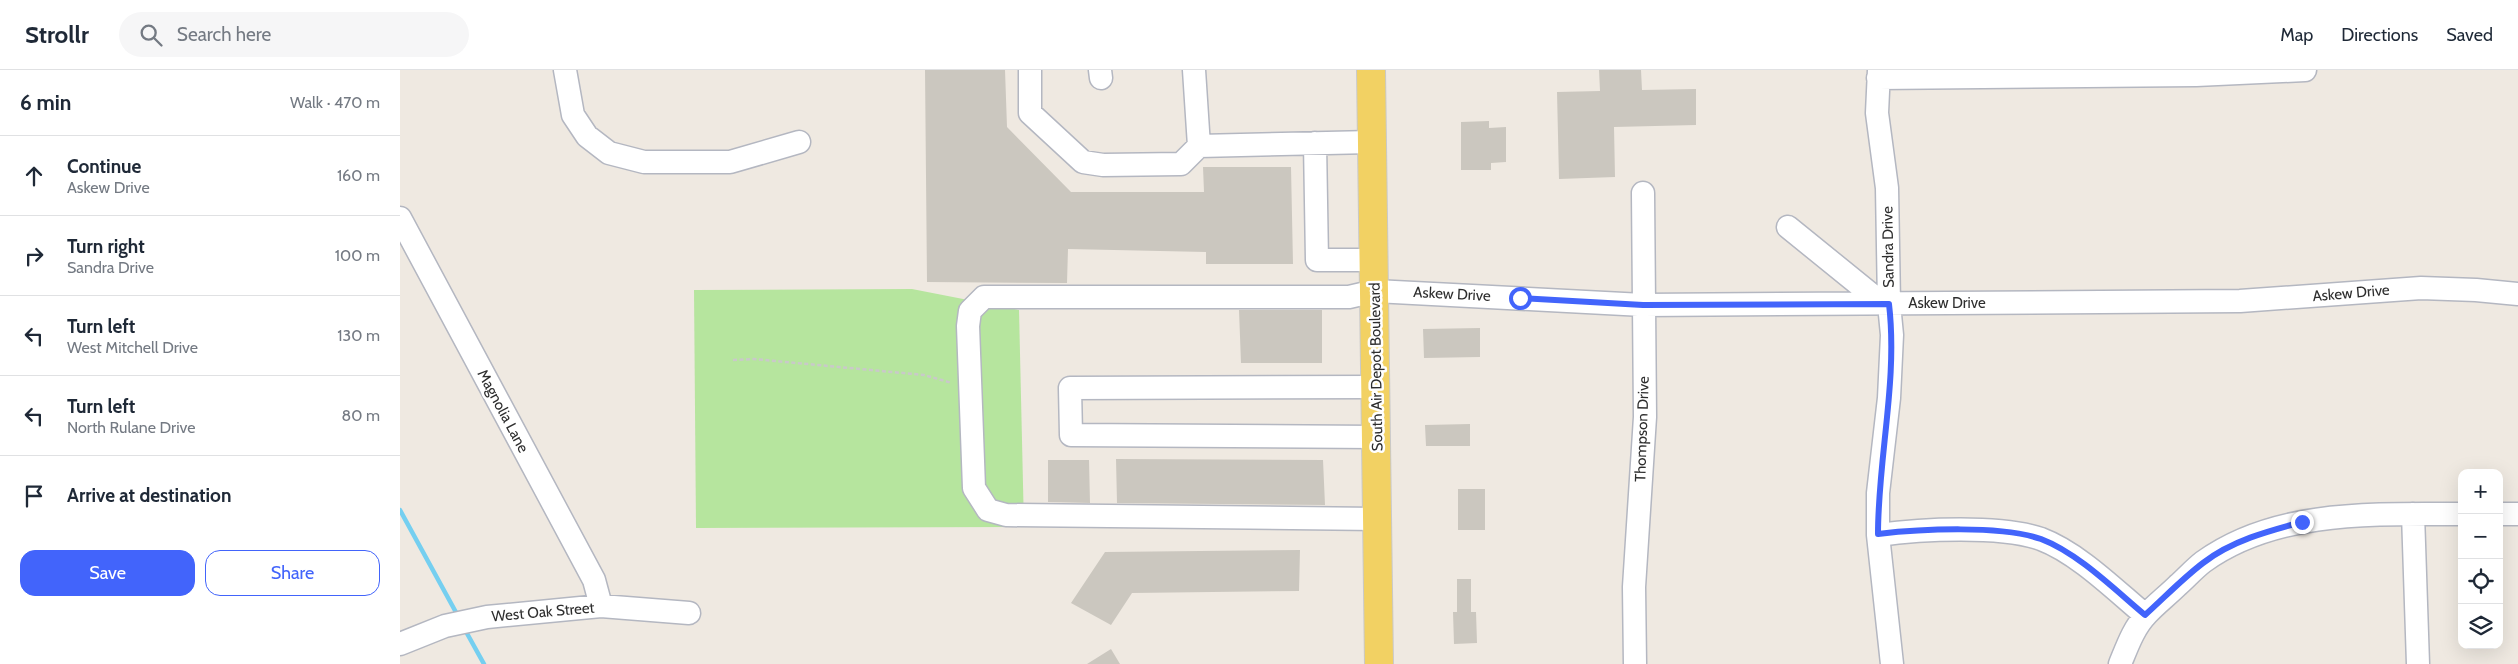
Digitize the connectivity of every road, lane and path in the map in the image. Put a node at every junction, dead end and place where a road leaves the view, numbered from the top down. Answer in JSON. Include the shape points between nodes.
{"nodes":[{"id":1,"x":565,"y":70,"type":"edge"},
{"id":2,"x":1030,"y":70,"type":"edge"},
{"id":3,"x":1194,"y":70,"type":"edge"},
{"id":4,"x":1371,"y":70,"type":"edge"},
{"id":5,"x":2305,"y":70,"type":"edge"},
{"id":6,"x":1878,"y":74,"type":"edge"},
{"id":7,"x":799,"y":142,"type":"dead end"},
{"id":8,"x":1372,"y":142,"type":"junction"},
{"id":9,"x":1315,"y":143,"type":"junction"},
{"id":10,"x":1199,"y":146,"type":"junction"},
{"id":11,"x":1643,"y":193,"type":"dead end"},
{"id":12,"x":400,"y":218,"type":"edge"},
{"id":13,"x":1788,"y":227,"type":"dead end"},
{"id":14,"x":1374,"y":260,"type":"junction"},
{"id":15,"x":1375,"y":291,"type":"junction"},
{"id":16,"x":2518,"y":294,"type":"edge"},
{"id":17,"x":1886,"y":304,"type":"junction"},
{"id":18,"x":1643,"y":305,"type":"junction"},
{"id":19,"x":733,"y":360,"type":"dead end"},
{"id":20,"x":1376,"y":387,"type":"junction"},
{"id":21,"x":970,"y":388,"type":"junction"},
{"id":22,"x":1376,"y":437,"type":"junction"},
{"id":23,"x":2413,"y":514,"type":"junction"},
{"id":24,"x":2458,"y":514,"type":"edge"},
{"id":25,"x":2503,"y":514,"type":"edge"},
{"id":26,"x":2518,"y":514,"type":"edge"},
{"id":27,"x":1377,"y":519,"type":"junction"},
{"id":28,"x":1878,"y":534,"type":"junction"},
{"id":29,"x":601,"y":606,"type":"junction"},
{"id":30,"x":689,"y":613,"type":"dead end"},
{"id":31,"x":2145,"y":615,"type":"junction"},
{"id":32,"x":400,"y":644,"type":"edge"},
{"id":33,"x":1379,"y":664,"type":"edge"},
{"id":34,"x":1635,"y":664,"type":"edge"},
{"id":35,"x":1892,"y":664,"type":"edge"},
{"id":36,"x":2120,"y":664,"type":"edge"},
{"id":37,"x":2418,"y":664,"type":"edge"}],
"edges":[{"from":1,"to":7,"type":"street","via":[[573,115],[588,136],[609,153],[644,162],[730,162]]},
{"from":2,"to":10,"type":"street","via":[[1030,113],[1083,162],[1103,165],[1181,164]]},
{"from":3,"to":10,"type":"street"},
{"from":4,"to":8,"type":"main road","name":"South Air Depot Boulevard"},
{"from":5,"to":6,"type":"street","via":[[2196,75]]},
{"from":6,"to":17,"type":"street","name":"Sandra Drive","via":[[1877,113],[1887,188]]},
{"from":8,"to":9,"type":"street"},
{"from":8,"to":14,"type":"main road","name":"South Air Depot Boulevard"},
{"from":9,"to":10,"type":"street"},
{"from":9,"to":14,"type":"street","via":[[1317,260]]},
{"from":11,"to":18,"type":"street","name":"Thompson Drive"},
{"from":12,"to":29,"type":"street","name":"Magnolia Lane","via":[[594,580]]},
{"from":13,"to":17,"type":"street"},
{"from":14,"to":15,"type":"main road","name":"South Air Depot Boulevard"},
{"from":15,"to":18,"type":"street","name":"Askew Drive"},
{"from":15,"to":20,"type":"main road","name":"South Air Depot Boulevard"},
{"from":15,"to":21,"type":"street","name":"Askew Drive","via":[[1349,297],[984,297],[970,311]]},
{"from":16,"to":17,"type":"street","name":"Askew Drive","via":[[2421,288],[2240,301]]},
{"from":17,"to":18,"type":"street","name":"Askew Drive"},
{"from":17,"to":28,"type":"street","name":"Sandra Drive","via":[[1892,335],[1889,398],[1878,492]]},
{"from":18,"to":34,"type":"street","name":"Thompson Drive","via":[[1645,417],[1634,587]]},
{"from":19,"to":21,"type":"path","via":[[754,359],[924,375]]},
{"from":20,"to":22,"type":"main road","name":"South Air Depot Boulevard"},
{"from":20,"to":22,"type":"street","via":[[1070,388],[1071,435]]},
{"from":21,"to":27,"type":"street","name":"Askew Drive","via":[[974,488],[988,510],[1006,515]]},
{"from":22,"to":27,"type":"main road","name":"South Air Depot Boulevard"},
{"from":23,"to":24,"type":"street"},
{"from":23,"to":31,"type":"street","via":[[2302,522],[2268,531],[2203,562]]},
{"from":23,"to":37,"type":"street"},
{"from":25,"to":26,"type":"street"},
{"from":27,"to":33,"type":"main road","name":"South Air Depot Boulevard"},
{"from":28,"to":31,"type":"street","via":[[1906,531],[2014,532],[2042,540],[2072,555]]},
{"from":28,"to":35,"type":"street","name":"Sandra Drive"},
{"from":29,"to":30,"type":"street","name":"West Oak Street"},
{"from":29,"to":32,"type":"street","name":"West Oak Street","via":[[480,618],[445,626]]},
{"from":31,"to":36,"type":"street"}]}
